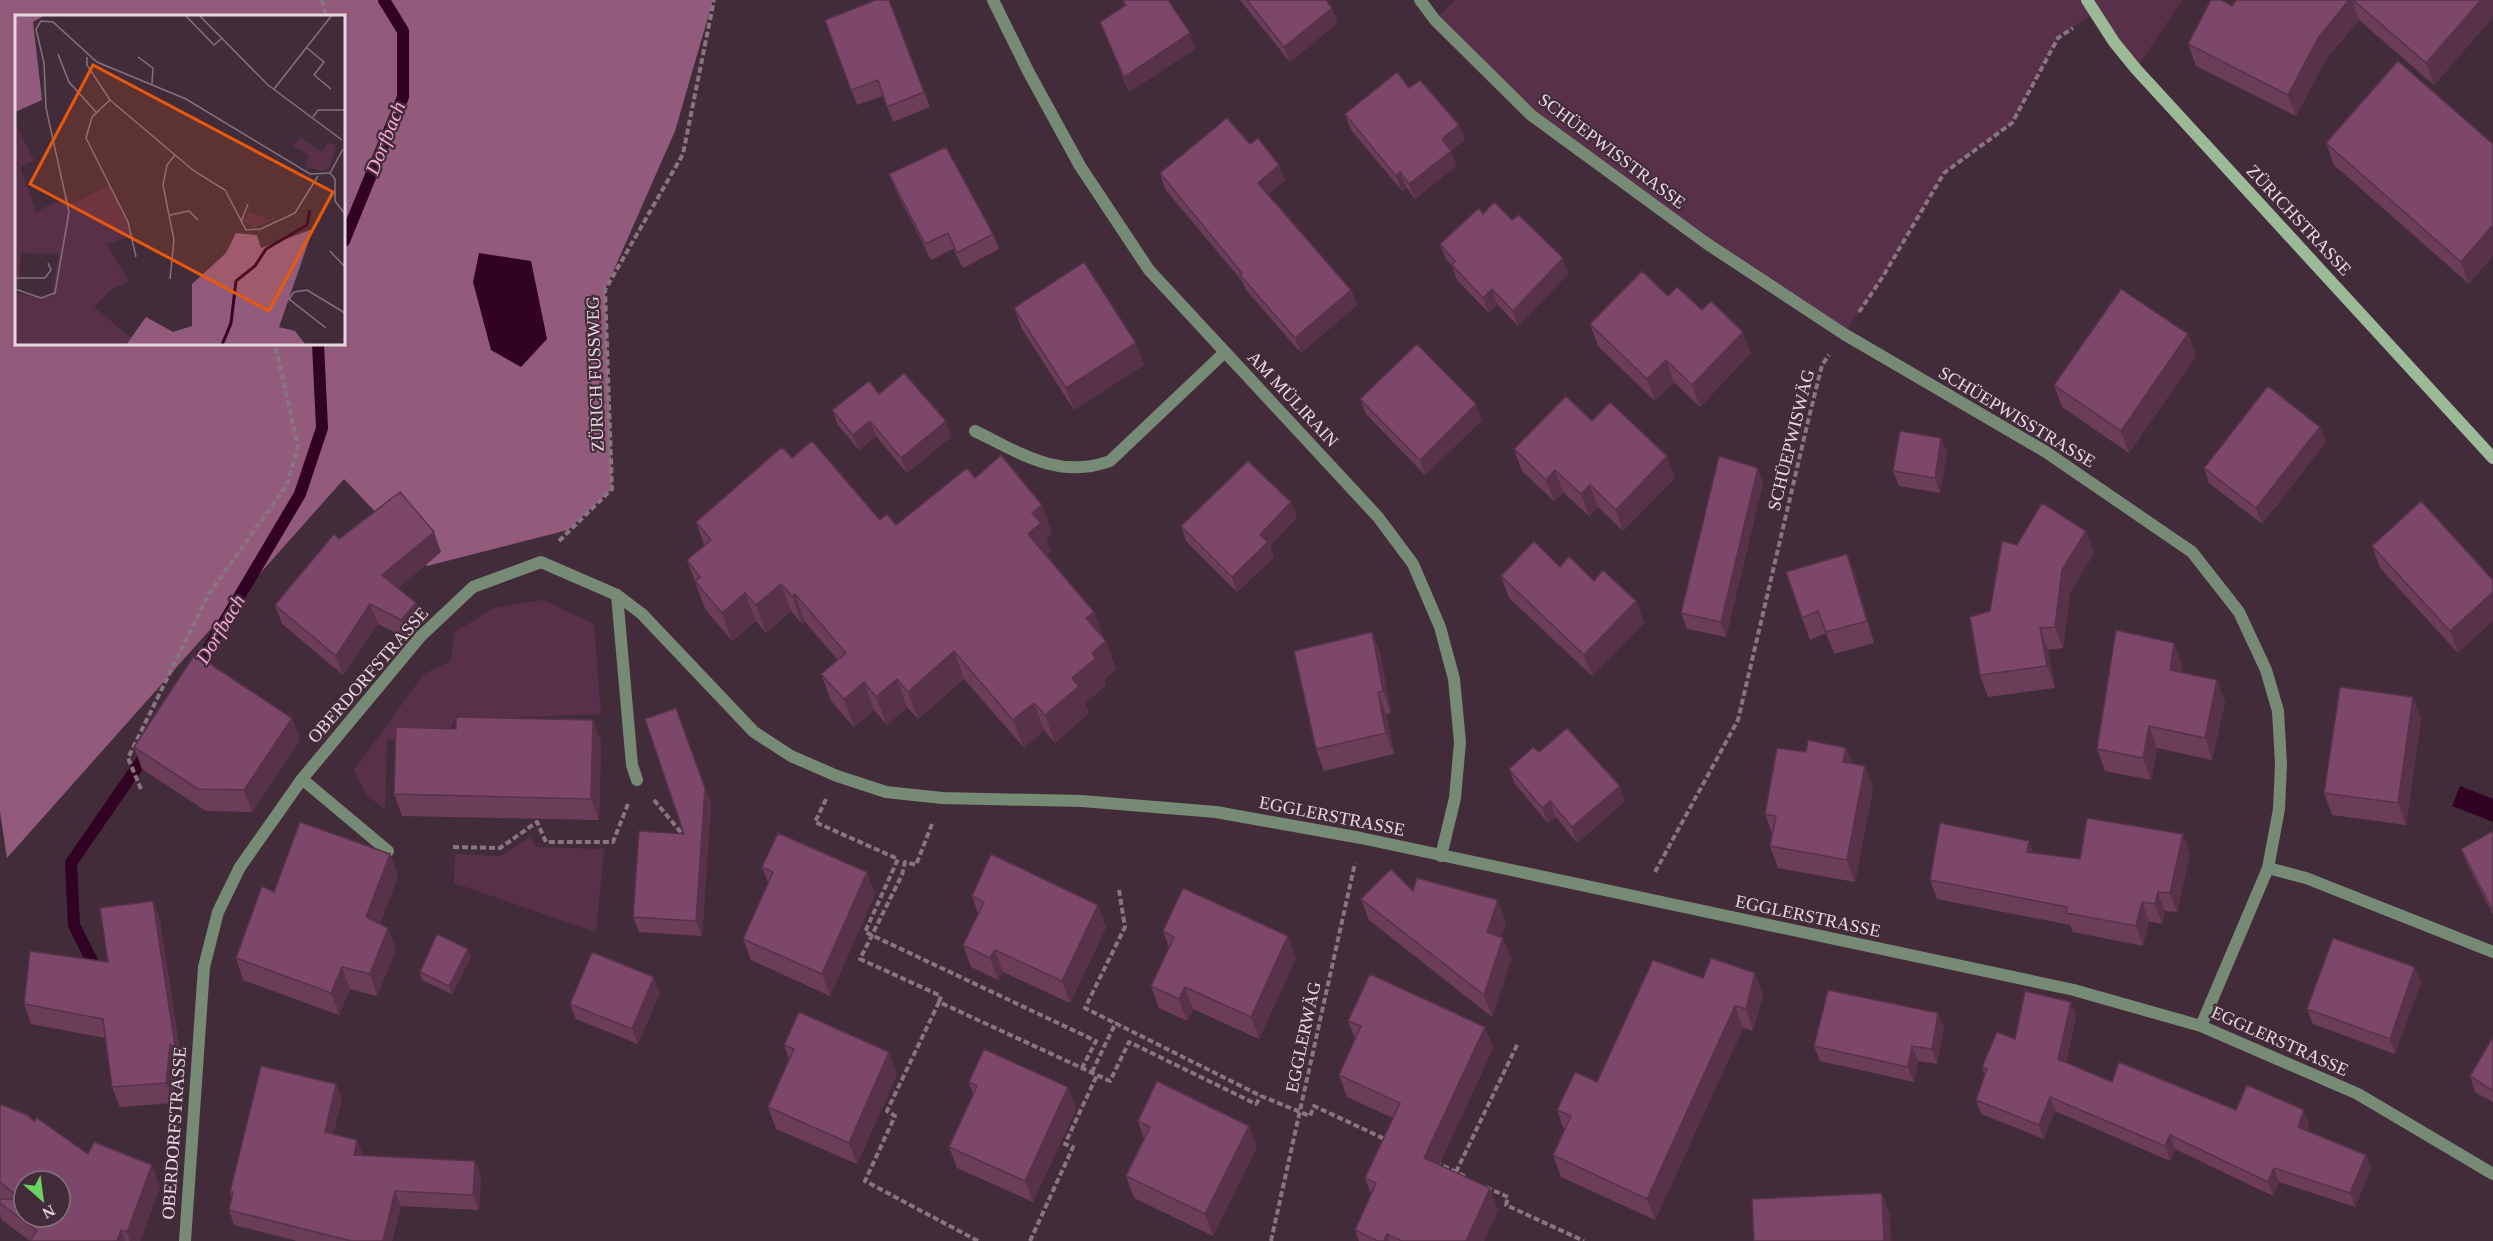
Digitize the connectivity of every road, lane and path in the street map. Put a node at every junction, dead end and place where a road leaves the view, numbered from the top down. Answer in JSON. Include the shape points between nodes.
{"nodes":[{"id":1,"x":322,"y":0,"type":"edge"},
{"id":2,"x":714,"y":0,"type":"edge"},
{"id":3,"x":993,"y":0,"type":"edge"},
{"id":4,"x":1420,"y":0,"type":"edge"},
{"id":5,"x":2087,"y":0,"type":"edge"},
{"id":6,"x":326,"y":15,"type":"edge"},
{"id":7,"x":2058,"y":38,"type":"dead end"},
{"id":8,"x":1844,"y":334,"type":"junction"},
{"id":9,"x":275,"y":345,"type":"edge"},
{"id":10,"x":1225,"y":352,"type":"junction"},
{"id":11,"x":975,"y":431,"type":"dead end"},
{"id":12,"x":2493,"y":458,"type":"edge"},
{"id":13,"x":541,"y":562,"type":"junction"},
{"id":14,"x":617,"y":594,"type":"junction"},
{"id":15,"x":837,"y":776,"type":"junction"},
{"id":16,"x":302,"y":779,"type":"junction"},
{"id":17,"x":637,"y":780,"type":"junction"},
{"id":18,"x":141,"y":789,"type":"dead end"},
{"id":19,"x":942,"y":798,"type":"junction"},
{"id":20,"x":1361,"y":838,"type":"junction"},
{"id":21,"x":689,"y":842,"type":"edge"},
{"id":22,"x":453,"y":847,"type":"dead end"},
{"id":23,"x":388,"y":851,"type":"edge"},
{"id":24,"x":1441,"y":856,"type":"junction"},
{"id":25,"x":2268,"y":868,"type":"junction"},
{"id":26,"x":1119,"y":890,"type":"dead end"},
{"id":27,"x":1640,"y":899,"type":"junction"},
{"id":28,"x":872,"y":936,"type":"junction"},
{"id":29,"x":2493,"y":951,"type":"edge"},
{"id":30,"x":939,"y":1002,"type":"junction"},
{"id":31,"x":1117,"y":1022,"type":"junction"},
{"id":32,"x":2201,"y":1026,"type":"junction"},
{"id":33,"x":1518,"y":1043,"type":"dead end"},
{"id":34,"x":1082,"y":1068,"type":"junction"},
{"id":35,"x":1092,"y":1072,"type":"junction"},
{"id":36,"x":1097,"y":1075,"type":"junction"},
{"id":37,"x":1261,"y":1096,"type":"junction"},
{"id":38,"x":1300,"y":1112,"type":"junction"},
{"id":39,"x":1395,"y":1144,"type":"edge"},
{"id":40,"x":1425,"y":1158,"type":"edge"},
{"id":41,"x":1456,"y":1172,"type":"junction"},
{"id":42,"x":2493,"y":1173,"type":"edge"},
{"id":43,"x":185,"y":1241,"type":"edge"},
{"id":44,"x":978,"y":1241,"type":"edge"},
{"id":45,"x":1030,"y":1241,"type":"edge"},
{"id":46,"x":1271,"y":1241,"type":"edge"},
{"id":47,"x":1584,"y":1241,"type":"edge"}],
"edges":[{"from":1,"to":6,"type":"path"},
{"from":2,"to":13,"type":"path","name":"ZÜRICH FUSSWEG","via":[[683,154],[605,290],[612,489]]},
{"from":3,"to":10,"type":"street","name":"AM MÜLIRAIN","via":[[1080,166],[1149,270]]},
{"from":4,"to":8,"type":"street","name":"SCHÜEPWISSTRASSE","via":[[1435,20],[1531,115],[1706,243]]},
{"from":5,"to":12,"type":"main road","name":"ZÜRICHSTRASSE","via":[[2136,69]]},
{"from":7,"to":8,"type":"path","name":"SCHÜEPWISWÄG","via":[[2012,123],[1944,173]]},
{"from":8,"to":25,"type":"street","name":"SCHÜEPWISSTRASSE","via":[[2046,452],[2192,552],[2239,612],[2266,670],[2278,711],[2279,809]]},
{"from":8,"to":27,"type":"path","name":"SCHÜEPWISWÄG","via":[[1822,365],[1738,720]]},
{"from":9,"to":18,"type":"path","via":[[298,446],[286,484],[208,595],[128,758]]},
{"from":10,"to":11,"type":"street","via":[[1110,461],[1090,468],[1065,468],[1032,458]]},
{"from":10,"to":24,"type":"street","name":"AM MÜLIRAIN","via":[[1378,517],[1413,564],[1440,627],[1454,679],[1460,742],[1455,798]]},
{"from":13,"to":14,"type":"street"},
{"from":13,"to":16,"type":"street","name":"OBERDORFSTRASSE","via":[[473,587],[421,636]]},
{"from":14,"to":15,"type":"street","via":[[642,614],[754,732],[791,756]]},
{"from":14,"to":17,"type":"street","via":[[632,765]]},
{"from":15,"to":19,"type":"street","via":[[886,792]]},
{"from":15,"to":28,"type":"path","via":[[815,822],[898,859],[865,932]]},
{"from":16,"to":23,"type":"street"},
{"from":16,"to":43,"type":"street","name":"OBERDORFSTRASSE","via":[[240,867],[218,912],[204,967]]},
{"from":17,"to":21,"type":"path"},
{"from":17,"to":22,"type":"path","via":[[613,842],[546,842],[537,822],[500,848]]},
{"from":19,"to":20,"type":"street","name":"EGGLERSTRASSE","via":[[1082,801],[1216,812]]},
{"from":19,"to":28,"type":"path","via":[[915,865],[905,862]]},
{"from":20,"to":24,"type":"street","name":"EGGLERSTRASSE"},
{"from":20,"to":38,"type":"path","name":"EGGLERWÄG"},
{"from":24,"to":27,"type":"street","name":"EGGLERSTRASSE"},
{"from":25,"to":29,"type":"street","via":[[2306,878]]},
{"from":25,"to":32,"type":"street","name":"SCHÜEPWISSTRASSE"},
{"from":26,"to":31,"type":"path","via":[[1125,927],[1085,1008]]},
{"from":27,"to":32,"type":"street","name":"EGGLERSTRASSE","via":[[2073,990]]},
{"from":28,"to":30,"type":"path","via":[[860,959],[940,996]]},
{"from":28,"to":34,"type":"path","via":[[1096,1041]]},
{"from":30,"to":34,"type":"path"},
{"from":30,"to":44,"type":"path","via":[[886,1111],[895,1116],[865,1181]]},
{"from":31,"to":35,"type":"path"},
{"from":31,"to":37,"type":"path"},
{"from":32,"to":42,"type":"street","name":"EGGLERSTRASSE","via":[[2358,1094]]},
{"from":33,"to":41,"type":"path"},
{"from":34,"to":35,"type":"path"},
{"from":35,"to":36,"type":"path"},
{"from":36,"to":37,"type":"path","via":[[1110,1081],[1129,1042],[1256,1104]]},
{"from":36,"to":45,"type":"path","via":[[1065,1144],[1073,1147]]},
{"from":37,"to":38,"type":"path"},
{"from":38,"to":39,"type":"path","via":[[1310,1116],[1314,1106]]},
{"from":38,"to":46,"type":"path","name":"EGGLERWÄG"},
{"from":40,"to":41,"type":"path"},
{"from":41,"to":47,"type":"path","via":[[1508,1197],[1506,1205]]}]}
